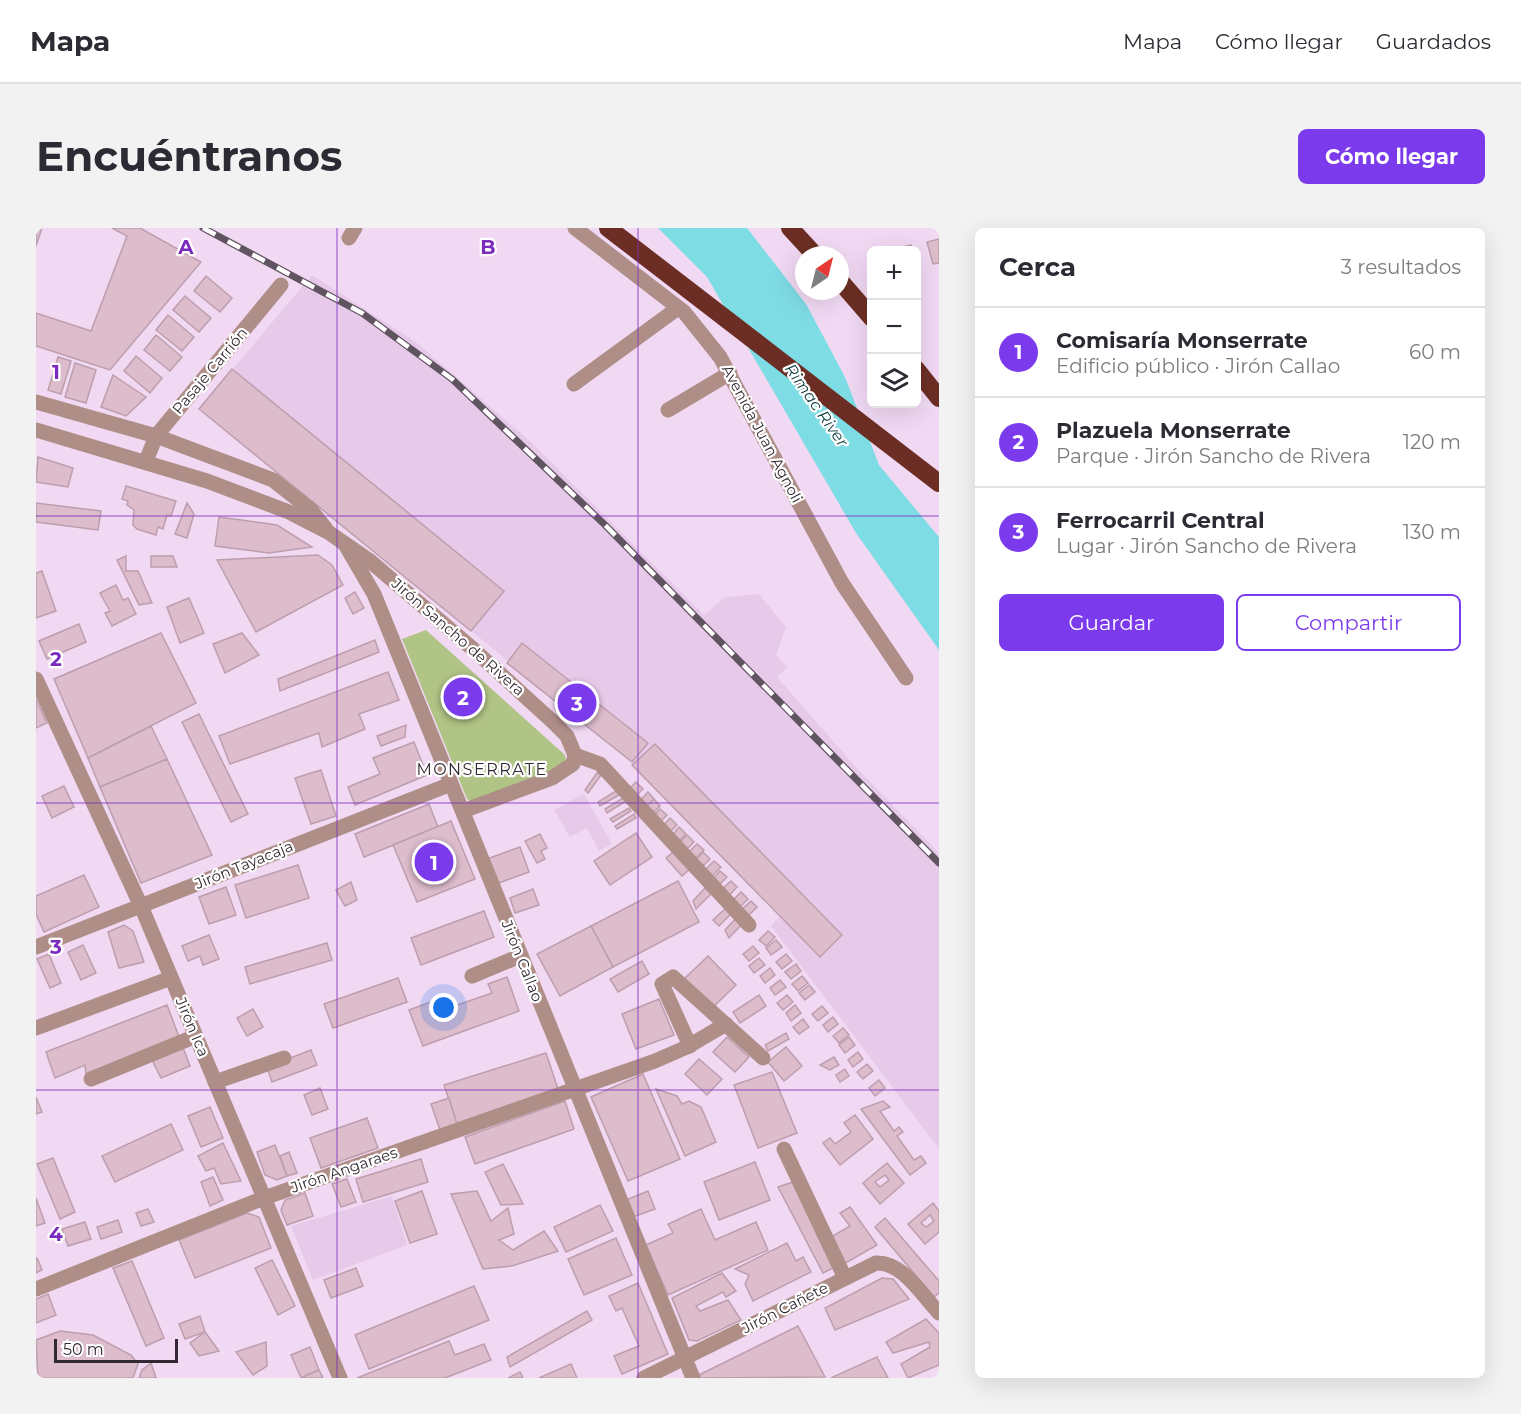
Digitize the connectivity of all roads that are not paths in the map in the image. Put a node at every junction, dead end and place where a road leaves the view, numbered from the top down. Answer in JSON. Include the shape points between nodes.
{"nodes":[{"id":1,"x":575,"y":228,"type":"edge"},
{"id":2,"x":608,"y":228,"type":"edge"},
{"id":3,"x":790,"y":228,"type":"edge"},
{"id":4,"x":807,"y":246,"type":"edge"},
{"id":5,"x":281,"y":285,"type":"dead end"},
{"id":6,"x":849,"y":291,"type":"edge"},
{"id":7,"x":678,"y":308,"type":"junction"},
{"id":8,"x":867,"y":312,"type":"edge"},
{"id":9,"x":730,"y":374,"type":"junction"},
{"id":10,"x":921,"y":375,"type":"edge"},
{"id":11,"x":574,"y":384,"type":"dead end"},
{"id":12,"x":939,"y":398,"type":"edge"},
{"id":13,"x":36,"y":402,"type":"edge"},
{"id":14,"x":668,"y":410,"type":"dead end"},
{"id":15,"x":36,"y":430,"type":"edge"},
{"id":16,"x":156,"y":436,"type":"junction"},
{"id":17,"x":146,"y":461,"type":"junction"},
{"id":18,"x":939,"y":483,"type":"edge"},
{"id":19,"x":328,"y":531,"type":"junction"},
{"id":20,"x":346,"y":546,"type":"junction"},
{"id":21,"x":906,"y":678,"type":"dead end"},
{"id":22,"x":36,"y":679,"type":"edge"},
{"id":23,"x":575,"y":755,"type":"junction"},
{"id":24,"x":451,"y":784,"type":"junction"},
{"id":25,"x":463,"y":811,"type":"junction"},
{"id":26,"x":141,"y":906,"type":"junction"},
{"id":27,"x":749,"y":925,"type":"dead end"},
{"id":28,"x":36,"y":947,"type":"edge"},
{"id":29,"x":520,"y":956,"type":"junction"},
{"id":30,"x":472,"y":976,"type":"dead end"},
{"id":31,"x":171,"y":978,"type":"junction"},
{"id":32,"x":726,"y":1024,"type":"junction"},
{"id":33,"x":36,"y":1028,"type":"edge"},
{"id":34,"x":196,"y":1036,"type":"junction"},
{"id":35,"x":690,"y":1046,"type":"junction"},
{"id":36,"x":284,"y":1058,"type":"dead end"},
{"id":37,"x":763,"y":1058,"type":"dead end"},
{"id":38,"x":91,"y":1079,"type":"dead end"},
{"id":39,"x":215,"y":1082,"type":"junction"},
{"id":40,"x":574,"y":1090,"type":"junction"},
{"id":41,"x":784,"y":1149,"type":"dead end"},
{"id":42,"x":264,"y":1198,"type":"junction"},
{"id":43,"x":845,"y":1278,"type":"junction"},
{"id":44,"x":36,"y":1289,"type":"edge"},
{"id":45,"x":939,"y":1313,"type":"edge"},
{"id":46,"x":685,"y":1359,"type":"junction"},
{"id":47,"x":340,"y":1378,"type":"edge"},
{"id":48,"x":644,"y":1378,"type":"edge"},
{"id":49,"x":693,"y":1378,"type":"edge"}],
"edges":[{"from":1,"to":7,"type":"street","name":"Avenida Juan Agnoli"},
{"from":2,"to":18,"type":"highway"},
{"from":3,"to":4,"type":"highway"},
{"from":5,"to":16,"type":"street","name":"Pasaje Carrión"},
{"from":6,"to":8,"type":"highway"},
{"from":7,"to":9,"type":"street","name":"Avenida Juan Agnoli"},
{"from":7,"to":11,"type":"street"},
{"from":9,"to":14,"type":"street"},
{"from":9,"to":21,"type":"street","name":"Avenida Juan Agnoli","via":[[842,583]]},
{"from":10,"to":12,"type":"highway"},
{"from":13,"to":16,"type":"street","name":"Jirón Sancho de Rivera"},
{"from":15,"to":17,"type":"street","name":"Jirón Sancho de Rivera"},
{"from":16,"to":17,"type":"street","name":"Pasaje Carrión"},
{"from":16,"to":19,"type":"street","name":"Jirón Sancho de Rivera","via":[[273,480],[311,510]]},
{"from":17,"to":19,"type":"street","name":"Jirón Sancho de Rivera","via":[[255,499]]},
{"from":19,"to":20,"type":"street","name":"Jirón Sancho de Rivera"},
{"from":20,"to":23,"type":"street","name":"Jirón Sancho de Rivera","via":[[378,568],[552,720],[567,736]]},
{"from":20,"to":24,"type":"street","name":"Jirón Callao","via":[[374,594]]},
{"from":22,"to":26,"type":"street","name":"Jirón Ica"},
{"from":23,"to":25,"type":"street","via":[[573,764],[552,778]]},
{"from":23,"to":27,"type":"street","via":[[600,764]]},
{"from":24,"to":25,"type":"street","name":"Jirón Callao"},
{"from":24,"to":26,"type":"street","name":"Jirón Tayacaja"},
{"from":25,"to":29,"type":"street","name":"Jirón Callao"},
{"from":26,"to":28,"type":"street","name":"Jirón Tayacaja"},
{"from":26,"to":31,"type":"street","name":"Jirón Ica"},
{"from":29,"to":30,"type":"street"},
{"from":29,"to":40,"type":"street","name":"Jirón Callao"},
{"from":31,"to":33,"type":"street"},
{"from":31,"to":34,"type":"street","name":"Jirón Ica"},
{"from":32,"to":35,"type":"street","name":"Jirón Angaraes"},
{"from":32,"to":35,"type":"street","via":[[676,978],[663,982]]},
{"from":32,"to":37,"type":"street"},
{"from":34,"to":38,"type":"street"},
{"from":34,"to":39,"type":"street","name":"Jirón Ica"},
{"from":35,"to":40,"type":"street","name":"Jirón Angaraes"},
{"from":36,"to":39,"type":"street"},
{"from":39,"to":42,"type":"street","name":"Jirón Ica"},
{"from":40,"to":42,"type":"street","name":"Jirón Angaraes"},
{"from":40,"to":46,"type":"street","name":"Jirón Callao"},
{"from":41,"to":43,"type":"street"},
{"from":42,"to":44,"type":"street","name":"Jirón Angaraes"},
{"from":42,"to":47,"type":"street","name":"Jirón Ica"},
{"from":43,"to":45,"type":"street","name":"Jirón Cañete","via":[[886,1262],[898,1269]]},
{"from":43,"to":46,"type":"street","name":"Jirón Cañete"},
{"from":46,"to":48,"type":"street","name":"Jirón Cañete"},
{"from":46,"to":49,"type":"street","name":"Jirón Callao"}]}
